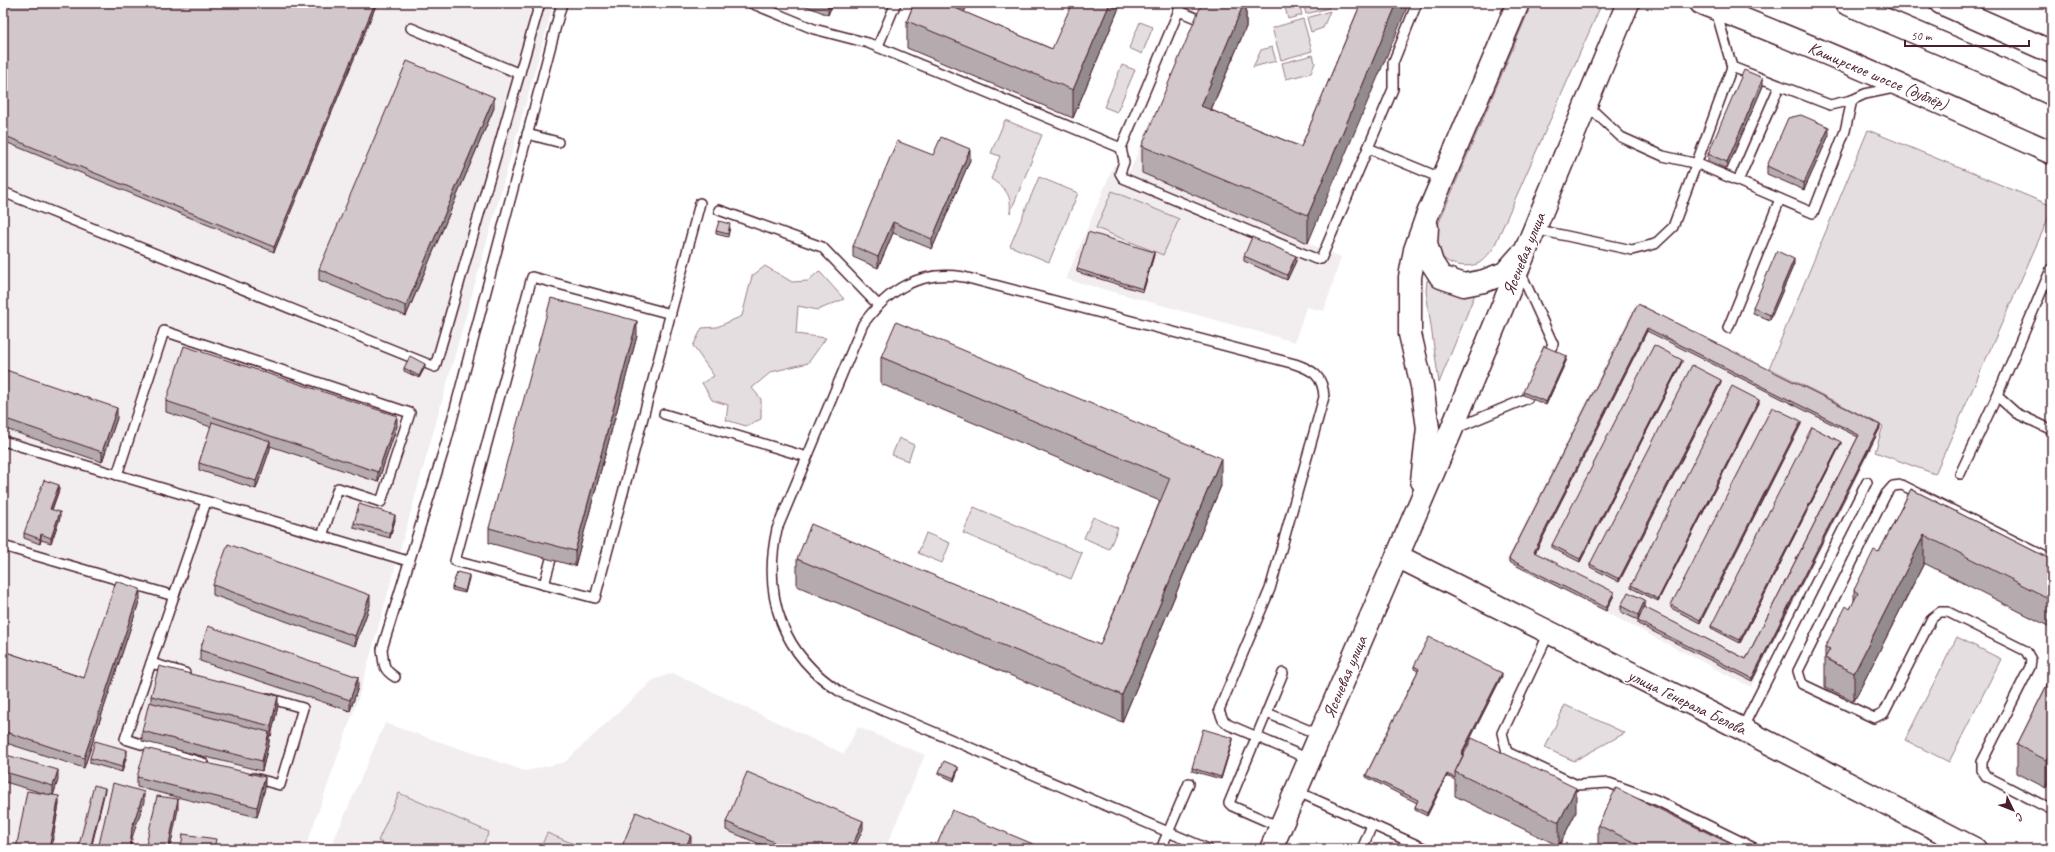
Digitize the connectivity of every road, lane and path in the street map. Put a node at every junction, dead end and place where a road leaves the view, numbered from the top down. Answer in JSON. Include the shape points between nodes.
{"nodes":[{"id":1,"x":540,"y":3,"type":"edge"},
{"id":2,"x":562,"y":3,"type":"edge"},
{"id":3,"x":751,"y":3,"type":"edge"},
{"id":4,"x":896,"y":3,"type":"edge"},
{"id":5,"x":1417,"y":3,"type":"edge"},
{"id":6,"x":1518,"y":3,"type":"edge"},
{"id":7,"x":1628,"y":3,"type":"edge"},
{"id":8,"x":1846,"y":3,"type":"edge"},
{"id":9,"x":1941,"y":3,"type":"edge"},
{"id":10,"x":1708,"y":6,"type":"edge"},
{"id":11,"x":1180,"y":7,"type":"edge"},
{"id":12,"x":1205,"y":22,"type":"edge"},
{"id":13,"x":411,"y":28,"type":"dead end"},
{"id":14,"x":878,"y":46,"type":"junction"},
{"id":15,"x":2052,"y":52,"type":"edge"},
{"id":16,"x":1732,"y":67,"type":"junction"},
{"id":17,"x":520,"y":74,"type":"junction"},
{"id":18,"x":1903,"y":86,"type":"junction"},
{"id":19,"x":1778,"y":87,"type":"junction"},
{"id":20,"x":2052,"y":94,"type":"edge"},
{"id":21,"x":1852,"y":100,"type":"junction"},
{"id":22,"x":1586,"y":104,"type":"junction"},
{"id":23,"x":527,"y":134,"type":"junction"},
{"id":24,"x":558,"y":142,"type":"dead end"},
{"id":25,"x":1121,"y":148,"type":"junction"},
{"id":26,"x":1368,"y":148,"type":"junction"},
{"id":27,"x":2052,"y":153,"type":"edge"},
{"id":28,"x":1698,"y":164,"type":"junction"},
{"id":29,"x":1443,"y":179,"type":"junction"},
{"id":30,"x":1738,"y":181,"type":"junction"},
{"id":31,"x":3,"y":192,"type":"edge"},
{"id":32,"x":1780,"y":199,"type":"junction"},
{"id":33,"x":700,"y":203,"type":"dead end"},
{"id":34,"x":719,"y":210,"type":"dead end"},
{"id":35,"x":1427,"y":216,"type":"junction"},
{"id":36,"x":1526,"y":248,"type":"junction"},
{"id":37,"x":2052,"y":269,"type":"edge"},
{"id":38,"x":878,"y":305,"type":"junction"},
{"id":39,"x":671,"y":314,"type":"junction"},
{"id":40,"x":1728,"y":328,"type":"dead end"},
{"id":41,"x":1997,"y":396,"type":"junction"},
{"id":42,"x":664,"y":414,"type":"dead end"},
{"id":43,"x":2052,"y":430,"type":"edge"},
{"id":44,"x":1451,"y":431,"type":"junction"},
{"id":45,"x":3,"y":441,"type":"edge"},
{"id":46,"x":807,"y":457,"type":"junction"},
{"id":47,"x":1960,"y":474,"type":"dead end"},
{"id":48,"x":117,"y":475,"type":"junction"},
{"id":49,"x":1867,"y":482,"type":"dead end"},
{"id":50,"x":206,"y":502,"type":"junction"},
{"id":51,"x":1419,"y":504,"type":"junction"},
{"id":52,"x":322,"y":536,"type":"junction"},
{"id":53,"x":3,"y":546,"type":"edge"},
{"id":54,"x":1397,"y":556,"type":"junction"},
{"id":55,"x":551,"y":559,"type":"edge"},
{"id":56,"x":2052,"y":560,"type":"edge"},
{"id":57,"x":408,"y":561,"type":"junction"},
{"id":58,"x":544,"y":585,"type":"junction"},
{"id":59,"x":174,"y":596,"type":"junction"},
{"id":60,"x":1549,"y":633,"type":"junction"},
{"id":61,"x":151,"y":663,"type":"junction"},
{"id":62,"x":1283,"y":673,"type":"dead end"},
{"id":63,"x":196,"y":677,"type":"edge"},
{"id":64,"x":395,"y":677,"type":"dead end"},
{"id":65,"x":257,"y":695,"type":"edge"},
{"id":66,"x":1267,"y":713,"type":"junction"},
{"id":67,"x":1742,"y":729,"type":"junction"},
{"id":68,"x":1320,"y":735,"type":"junction"},
{"id":69,"x":1256,"y":737,"type":"junction"},
{"id":70,"x":1309,"y":759,"type":"junction"},
{"id":71,"x":214,"y":766,"type":"edge"},
{"id":72,"x":243,"y":774,"type":"edge"},
{"id":73,"x":1189,"y":782,"type":"dead end"},
{"id":74,"x":1296,"y":790,"type":"junction"},
{"id":75,"x":2052,"y":810,"type":"edge"},
{"id":76,"x":1372,"y":825,"type":"junction"},
{"id":77,"x":1280,"y":827,"type":"junction"},
{"id":78,"x":1168,"y":832,"type":"junction"},
{"id":79,"x":1161,"y":849,"type":"edge"},
{"id":80,"x":1208,"y":849,"type":"edge"},
{"id":81,"x":1270,"y":849,"type":"edge"},
{"id":82,"x":1362,"y":849,"type":"edge"},
{"id":83,"x":1426,"y":849,"type":"edge"},
{"id":84,"x":1756,"y":849,"type":"edge"},
{"id":85,"x":1975,"y":849,"type":"edge"}],
"edges":[{"from":1,"to":17,"type":"lane"},
{"from":2,"to":23,"type":"lane"},
{"from":3,"to":14,"type":"lane","via":[[814,29]]},
{"from":4,"to":14,"type":"lane"},
{"from":5,"to":26,"type":"lane","via":[[1393,63],[1393,89]]},
{"from":6,"to":29,"type":"main road","name":"Ясеневая улица"},
{"from":7,"to":22,"type":"main road","name":"Ясеневая улица"},
{"from":8,"to":20,"type":"main road","via":[[1985,62]]},
{"from":9,"to":15,"type":"main road"},
{"from":10,"to":16,"type":"lane"},
{"from":10,"to":18,"type":"main road","name":"Каширское шоссе (дублёр)"},
{"from":11,"to":12,"type":"lane"},
{"from":11,"to":25,"type":"lane"},
{"from":13,"to":17,"type":"lane"},
{"from":14,"to":25,"type":"lane"},
{"from":16,"to":19,"type":"lane"},
{"from":16,"to":28,"type":"lane"},
{"from":17,"to":31,"type":"lane","via":[[435,367]]},
{"from":18,"to":21,"type":"lane","via":[[1865,94]]},
{"from":18,"to":27,"type":"main road","name":"Каширское шоссе (дублёр)"},
{"from":19,"to":21,"type":"lane","via":[[1830,105]]},
{"from":19,"to":30,"type":"lane"},
{"from":21,"to":32,"type":"lane","via":[[1845,131],[1813,213]]},
{"from":22,"to":28,"type":"lane","via":[[1621,137],[1663,156]]},
{"from":22,"to":36,"type":"main road","name":"Ясеневая улица"},
{"from":23,"to":24,"type":"lane"},
{"from":23,"to":57,"type":"lane","via":[[446,444]]},
{"from":25,"to":26,"type":"lane","via":[[1124,158],[1120,173],[1122,178],[1319,260]]},
{"from":26,"to":29,"type":"lane"},
{"from":28,"to":30,"type":"lane"},
{"from":28,"to":36,"type":"lane","via":[[1673,227],[1654,244],[1632,250]]},
{"from":29,"to":35,"type":"main road","name":"Ясеневая улица"},
{"from":30,"to":32,"type":"lane"},
{"from":32,"to":40,"type":"lane"},
{"from":33,"to":39,"type":"lane"},
{"from":34,"to":38,"type":"lane","via":[[822,247]]},
{"from":35,"to":36,"type":"main road","via":[[1426,244],[1432,263],[1441,277],[1464,285],[1505,273]]},
{"from":35,"to":51,"type":"main road","name":"Ясеневая улица","via":[[1415,250],[1410,277],[1410,334],[1422,386],[1428,428]]},
{"from":36,"to":44,"type":"main road","name":"Ясеневая улица"},
{"from":36,"to":44,"type":"lane","via":[[1553,344],[1528,398]]},
{"from":37,"to":41,"type":"lane"},
{"from":38,"to":46,"type":"lane","via":[[863,324]]},
{"from":38,"to":69,"type":"lane","via":[[892,292],[916,280],[938,276],[964,277],[1289,363],[1315,373],[1322,384],[1324,397],[1280,557],[1263,607],[1219,710],[1223,720]]},
{"from":39,"to":58,"type":"lane","via":[[595,598]]},
{"from":39,"to":58,"type":"lane","via":[[532,277],[455,561]]},
{"from":41,"to":43,"type":"lane","via":[[2016,413]]},
{"from":41,"to":47,"type":"lane"},
{"from":42,"to":46,"type":"lane"},
{"from":44,"to":51,"type":"main road","name":"Ясеневая улица"},
{"from":45,"to":48,"type":"lane"},
{"from":46,"to":78,"type":"lane","via":[[778,529],[771,578],[782,624],[794,648],[811,669],[830,685],[856,700]]},
{"from":48,"to":50,"type":"lane"},
{"from":48,"to":52,"type":"lane","via":[[164,331],[410,413],[380,502],[338,488]]},
{"from":49,"to":67,"type":"lane"},
{"from":50,"to":52,"type":"lane"},
{"from":50,"to":59,"type":"lane"},
{"from":51,"to":54,"type":"main road","name":"Ясеневая улица"},
{"from":52,"to":57,"type":"lane"},
{"from":53,"to":59,"type":"lane"},
{"from":54,"to":60,"type":"main road","name":"улица Генерала Белова"},
{"from":54,"to":68,"type":"main road","name":"Ясеневая улица"},
{"from":55,"to":58,"type":"lane"},
{"from":56,"to":75,"type":"lane","via":[[1902,485],[1893,486],[1886,494],[1798,671],[1802,684],[1874,718],[1884,713],[1932,618],[1940,612],[1948,612],[2026,651],[2031,660],[2030,667],[1982,762],[1982,770],[1986,776]]},
{"from":57,"to":64,"type":"lane","via":[[382,649],[384,667]]},
{"from":59,"to":61,"type":"lane"},
{"from":60,"to":67,"type":"main road","name":"улица Генерала Белова"},
{"from":60,"to":84,"type":"lane","via":[[1502,733],[1507,752],[1577,785],[1609,783],[1656,800]]},
{"from":61,"to":63,"type":"lane"},
{"from":61,"to":71,"type":"lane","via":[[125,740]]},
{"from":62,"to":66,"type":"lane"},
{"from":65,"to":72,"type":"lane","via":[[302,708],[280,785]]},
{"from":66,"to":68,"type":"lane"},
{"from":66,"to":69,"type":"lane"},
{"from":67,"to":85,"type":"main road","name":"улица Генерала Белова"},
{"from":68,"to":70,"type":"main road","name":"Ясеневая улица"},
{"from":69,"to":70,"type":"lane"},
{"from":69,"to":77,"type":"lane","via":[[1228,803]]},
{"from":70,"to":74,"type":"main road","name":"Ясеневая улица"},
{"from":73,"to":78,"type":"lane"},
{"from":74,"to":76,"type":"lane"},
{"from":74,"to":77,"type":"main road","name":"Ясеневая улица"},
{"from":76,"to":82,"type":"lane"},
{"from":76,"to":83,"type":"lane"},
{"from":77,"to":81,"type":"main road","name":"Ясеневая улица"},
{"from":78,"to":79,"type":"lane"},
{"from":78,"to":80,"type":"lane"}]}
